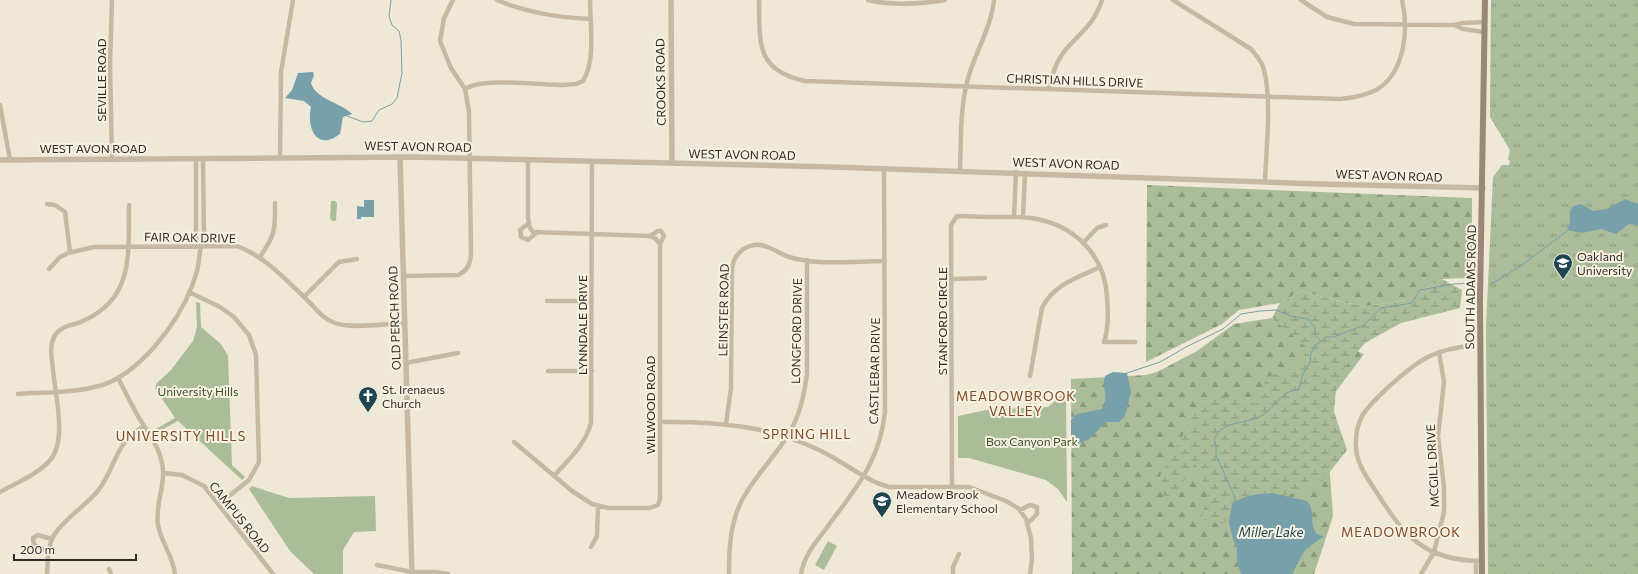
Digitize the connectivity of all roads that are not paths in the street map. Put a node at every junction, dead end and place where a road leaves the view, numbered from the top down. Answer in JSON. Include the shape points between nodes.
{"nodes":[{"id":1,"x":112,"y":0,"type":"edge"},
{"id":2,"x":293,"y":0,"type":"edge"},
{"id":3,"x":454,"y":0,"type":"edge"},
{"id":4,"x":497,"y":0,"type":"edge"},
{"id":5,"x":590,"y":0,"type":"edge"},
{"id":6,"x":671,"y":0,"type":"edge"},
{"id":7,"x":759,"y":0,"type":"edge"},
{"id":8,"x":868,"y":0,"type":"edge"},
{"id":9,"x":945,"y":0,"type":"edge"},
{"id":10,"x":994,"y":0,"type":"edge"},
{"id":11,"x":1102,"y":0,"type":"edge"},
{"id":12,"x":1173,"y":0,"type":"edge"},
{"id":13,"x":1301,"y":0,"type":"edge"},
{"id":14,"x":1402,"y":0,"type":"edge"},
{"id":15,"x":1485,"y":0,"type":"edge"},
{"id":16,"x":590,"y":19,"type":"junction"},
{"id":17,"x":1484,"y":22,"type":"junction"},
{"id":18,"x":1405,"y":25,"type":"junction"},
{"id":19,"x":1454,"y":25,"type":"junction"},
{"id":20,"x":1484,"y":32,"type":"junction"},
{"id":21,"x":966,"y":87,"type":"junction"},
{"id":22,"x":1049,"y":88,"type":"junction"},
{"id":23,"x":465,"y":89,"type":"junction"},
{"id":24,"x":1268,"y":97,"type":"junction"},
{"id":25,"x":0,"y":105,"type":"edge"},
{"id":26,"x":400,"y":157,"type":"junction"},
{"id":27,"x":280,"y":158,"type":"junction"},
{"id":28,"x":470,"y":158,"type":"junction"},
{"id":29,"x":112,"y":159,"type":"junction"},
{"id":30,"x":196,"y":159,"type":"junction"},
{"id":31,"x":203,"y":159,"type":"junction"},
{"id":32,"x":0,"y":160,"type":"edge"},
{"id":33,"x":10,"y":160,"type":"junction"},
{"id":34,"x":528,"y":160,"type":"junction"},
{"id":35,"x":592,"y":161,"type":"junction"},
{"id":36,"x":672,"y":163,"type":"junction"},
{"id":37,"x":884,"y":169,"type":"junction"},
{"id":38,"x":960,"y":171,"type":"junction"},
{"id":39,"x":1016,"y":172,"type":"junction"},
{"id":40,"x":1024,"y":172,"type":"junction"},
{"id":41,"x":1265,"y":182,"type":"junction"},
{"id":42,"x":1483,"y":188,"type":"junction"},
{"id":43,"x":274,"y":203,"type":"dead end"},
{"id":44,"x":47,"y":204,"type":"dead end"},
{"id":45,"x":129,"y":205,"type":"dead end"},
{"id":46,"x":1014,"y":217,"type":"junction"},
{"id":47,"x":1023,"y":217,"type":"junction"},
{"id":48,"x":529,"y":223,"type":"junction"},
{"id":49,"x":1106,"y":225,"type":"dead end"},
{"id":50,"x":537,"y":232,"type":"junction"},
{"id":51,"x":592,"y":235,"type":"junction"},
{"id":52,"x":650,"y":236,"type":"junction"},
{"id":53,"x":1084,"y":242,"type":"junction"},
{"id":54,"x":660,"y":244,"type":"junction"},
{"id":55,"x":129,"y":246,"type":"junction"},
{"id":56,"x":200,"y":246,"type":"junction"},
{"id":57,"x":70,"y":252,"type":"junction"},
{"id":58,"x":260,"y":257,"type":"junction"},
{"id":59,"x":357,"y":259,"type":"dead end"},
{"id":60,"x":807,"y":260,"type":"junction"},
{"id":61,"x":885,"y":261,"type":"junction"},
{"id":62,"x":1100,"y":267,"type":"junction"},
{"id":63,"x":49,"y":269,"type":"dead end"},
{"id":64,"x":404,"y":276,"type":"junction"},
{"id":65,"x":985,"y":278,"type":"dead end"},
{"id":66,"x":952,"y":279,"type":"junction"},
{"id":67,"x":189,"y":292,"type":"junction"},
{"id":68,"x":304,"y":297,"type":"junction"},
{"id":69,"x":547,"y":301,"type":"dead end"},
{"id":70,"x":592,"y":301,"type":"junction"},
{"id":71,"x":405,"y":323,"type":"junction"},
{"id":72,"x":1135,"y":342,"type":"dead end"},
{"id":73,"x":1471,"y":346,"type":"dead end"},
{"id":74,"x":1439,"y":352,"type":"junction"},
{"id":75,"x":458,"y":353,"type":"dead end"},
{"id":76,"x":406,"y":363,"type":"junction"},
{"id":77,"x":548,"y":371,"type":"dead end"},
{"id":78,"x":592,"y":371,"type":"junction"},
{"id":79,"x":1030,"y":376,"type":"dead end"},
{"id":80,"x":118,"y":378,"type":"junction"},
{"id":81,"x":55,"y":392,"type":"junction"},
{"id":82,"x":18,"y":394,"type":"dead end"},
{"id":83,"x":660,"y":422,"type":"junction"},
{"id":84,"x":726,"y":424,"type":"junction"},
{"id":85,"x":144,"y":426,"type":"junction"},
{"id":86,"x":786,"y":437,"type":"junction"},
{"id":87,"x":514,"y":442,"type":"dead end"},
{"id":88,"x":163,"y":473,"type":"junction"},
{"id":89,"x":554,"y":476,"type":"junction"},
{"id":90,"x":863,"y":477,"type":"junction"},
{"id":91,"x":952,"y":486,"type":"junction"},
{"id":92,"x":0,"y":492,"type":"edge"},
{"id":93,"x":219,"y":504,"type":"junction"},
{"id":94,"x":598,"y":506,"type":"junction"},
{"id":95,"x":1020,"y":510,"type":"junction"},
{"id":96,"x":1028,"y":523,"type":"junction"},
{"id":97,"x":52,"y":539,"type":"junction"},
{"id":98,"x":591,"y":547,"type":"dead end"},
{"id":99,"x":48,"y":550,"type":"junction"},
{"id":100,"x":1434,"y":552,"type":"junction"},
{"id":101,"x":959,"y":554,"type":"dead end"},
{"id":102,"x":1479,"y":561,"type":"junction"},
{"id":103,"x":377,"y":565,"type":"dead end"},
{"id":104,"x":412,"y":573,"type":"edge"},
{"id":105,"x":47,"y":574,"type":"edge"},
{"id":106,"x":175,"y":574,"type":"edge"},
{"id":107,"x":273,"y":574,"type":"edge"},
{"id":108,"x":448,"y":574,"type":"edge"},
{"id":109,"x":729,"y":574,"type":"edge"},
{"id":110,"x":801,"y":574,"type":"edge"},
{"id":111,"x":953,"y":574,"type":"edge"},
{"id":112,"x":1031,"y":574,"type":"edge"},
{"id":113,"x":1421,"y":574,"type":"edge"},
{"id":114,"x":1476,"y":574,"type":"edge"},
{"id":115,"x":1482,"y":574,"type":"edge"}],
"edges":[{"from":1,"to":29,"type":"street","name":"SEVILLE ROAD"},
{"from":2,"to":27,"type":"street","via":[[281,72]]},
{"from":3,"to":23,"type":"street","via":[[444,18],[440,41],[450,68]]},
{"from":4,"to":16,"type":"street","via":[[538,14]]},
{"from":5,"to":16,"type":"street"},
{"from":6,"to":36,"type":"street","name":"CROOKS ROAD"},
{"from":7,"to":21,"type":"street","name":"CHRISTIAN HILLS DRIVE","via":[[762,51],[770,64],[783,75],[805,81]]},
{"from":8,"to":9,"type":"street","via":[[898,4]]},
{"from":10,"to":21,"type":"street","via":[[991,16]]},
{"from":11,"to":22,"type":"street","via":[[1089,26],[1057,62]]},
{"from":12,"to":24,"type":"street","via":[[1251,49],[1264,69]]},
{"from":13,"to":18,"type":"street","via":[[1318,12],[1339,21],[1354,24]]},
{"from":14,"to":18,"type":"street","name":"CHRISTIAN HILLS DRIVE"},
{"from":15,"to":17,"type":"main road","name":"SOUTH ADAMS ROAD"},
{"from":16,"to":23,"type":"street","via":[[590,67],[583,81],[576,84],[486,82]]},
{"from":17,"to":19,"type":"street"},
{"from":17,"to":20,"type":"main road","name":"SOUTH ADAMS ROAD"},
{"from":18,"to":19,"type":"street"},
{"from":18,"to":24,"type":"street","name":"CHRISTIAN HILLS DRIVE","via":[[1399,60],[1391,74],[1377,89],[1356,98]]},
{"from":19,"to":20,"type":"street"},
{"from":20,"to":42,"type":"main road","name":"SOUTH ADAMS ROAD"},
{"from":21,"to":22,"type":"street","name":"CHRISTIAN HILLS DRIVE"},
{"from":21,"to":38,"type":"street","via":[[961,121]]},
{"from":22,"to":24,"type":"street","name":"CHRISTIAN HILLS DRIVE"},
{"from":23,"to":28,"type":"street","via":[[469,112]]},
{"from":24,"to":41,"type":"street"},
{"from":25,"to":33,"type":"street"},
{"from":26,"to":27,"type":"street","name":"WEST AVON ROAD"},
{"from":26,"to":28,"type":"street","name":"WEST AVON ROAD"},
{"from":26,"to":64,"type":"street","name":"OLD PERCH ROAD"},
{"from":27,"to":31,"type":"street","name":"WEST AVON ROAD"},
{"from":28,"to":34,"type":"street","name":"WEST AVON ROAD"},
{"from":28,"to":64,"type":"street","via":[[470,264],[466,271],[458,275]]},
{"from":29,"to":30,"type":"street","name":"WEST AVON ROAD"},
{"from":29,"to":33,"type":"street","name":"WEST AVON ROAD"},
{"from":30,"to":31,"type":"street","name":"WEST AVON ROAD"},
{"from":30,"to":56,"type":"street","via":[[196,240]]},
{"from":31,"to":56,"type":"street","via":[[204,240]]},
{"from":32,"to":33,"type":"street","name":"WEST AVON ROAD"},
{"from":34,"to":35,"type":"street","name":"WEST AVON ROAD"},
{"from":34,"to":48,"type":"street","name":"WILWOOD ROAD"},
{"from":35,"to":36,"type":"street","name":"WEST AVON ROAD"},
{"from":35,"to":51,"type":"street","name":"LYNNDALE DRIVE"},
{"from":36,"to":37,"type":"street","name":"WEST AVON ROAD"},
{"from":37,"to":38,"type":"street","name":"WEST AVON ROAD"},
{"from":37,"to":61,"type":"street","name":"CASTLEBAR DRIVE"},
{"from":38,"to":39,"type":"street","name":"WEST AVON ROAD"},
{"from":39,"to":40,"type":"street","name":"WEST AVON ROAD"},
{"from":39,"to":46,"type":"street"},
{"from":40,"to":41,"type":"street","name":"WEST AVON ROAD"},
{"from":40,"to":47,"type":"street"},
{"from":41,"to":42,"type":"street","name":"WEST AVON ROAD"},
{"from":42,"to":102,"type":"main road","name":"SOUTH ADAMS ROAD"},
{"from":43,"to":58,"type":"street","via":[[275,230]]},
{"from":44,"to":57,"type":"street","via":[[55,205],[65,212]]},
{"from":45,"to":55,"type":"street"},
{"from":46,"to":47,"type":"street","name":"STANFORD CIRCLE"},
{"from":46,"to":66,"type":"street","name":"STANFORD CIRCLE","via":[[957,216],[954,219],[951,225]]},
{"from":47,"to":53,"type":"street","name":"STANFORD CIRCLE","via":[[1057,224]]},
{"from":48,"to":50,"type":"street","via":[[531,230]]},
{"from":48,"to":50,"type":"street","name":"WILWOOD ROAD","via":[[520,230],[521,237],[528,240]]},
{"from":49,"to":53,"type":"street","via":[[1097,228]]},
{"from":50,"to":51,"type":"street","name":"WILWOOD ROAD"},
{"from":51,"to":52,"type":"street","name":"WILWOOD ROAD"},
{"from":51,"to":70,"type":"street","name":"LYNNDALE DRIVE"},
{"from":52,"to":54,"type":"street","via":[[656,238]]},
{"from":52,"to":54,"type":"street","name":"WILWOOD ROAD","via":[[661,231],[664,236]]},
{"from":53,"to":62,"type":"street","name":"STANFORD CIRCLE"},
{"from":54,"to":83,"type":"street","name":"WILWOOD ROAD"},
{"from":55,"to":56,"type":"street","name":"FAIR OAK DRIVE"},
{"from":55,"to":57,"type":"street","name":"FAIR OAK DRIVE","via":[[94,247]]},
{"from":55,"to":81,"type":"street","via":[[126,272],[120,289],[111,302],[98,314],[62,328],[53,338]]},
{"from":56,"to":58,"type":"street","name":"FAIR OAK DRIVE","via":[[237,246]]},
{"from":56,"to":67,"type":"street","via":[[198,267]]},
{"from":57,"to":63,"type":"street","name":"FAIR OAK DRIVE","via":[[60,257]]},
{"from":58,"to":68,"type":"street","name":"FAIR OAK DRIVE"},
{"from":59,"to":68,"type":"street","via":[[339,262]]},
{"from":60,"to":61,"type":"street","name":"LEINSTER ROAD"},
{"from":60,"to":84,"type":"street","name":"LEINSTER ROAD","via":[[784,255],[760,245],[741,251],[735,258],[732,268],[731,388]]},
{"from":60,"to":86,"type":"street","name":"LONGFORD DRIVE","via":[[807,374],[800,408]]},
{"from":61,"to":90,"type":"street","name":"CASTLEBAR DRIVE","via":[[885,412],[877,452]]},
{"from":62,"to":72,"type":"street","name":"STANFORD CIRCLE","via":[[1106,286],[1108,332],[1104,342]]},
{"from":62,"to":79,"type":"street","via":[[1065,284],[1047,298],[1042,308]]},
{"from":64,"to":71,"type":"street","name":"OLD PERCH ROAD"},
{"from":65,"to":66,"type":"street"},
{"from":66,"to":91,"type":"street","name":"STANFORD CIRCLE"},
{"from":67,"to":80,"type":"street","via":[[160,339],[135,366]]},
{"from":67,"to":93,"type":"street","via":[[234,317],[249,334],[256,355],[259,462],[249,480]]},
{"from":68,"to":71,"type":"street","name":"FAIR OAK DRIVE","via":[[319,314],[340,324]]},
{"from":69,"to":70,"type":"street"},
{"from":70,"to":78,"type":"street","name":"LYNNDALE DRIVE"},
{"from":71,"to":76,"type":"street","name":"OLD PERCH ROAD"},
{"from":73,"to":74,"type":"street"},
{"from":74,"to":100,"type":"street","name":"MCGILL DRIVE","via":[[1444,382],[1438,436],[1445,505]]},
{"from":74,"to":100,"type":"street","via":[[1410,369],[1369,407],[1358,425],[1356,446],[1363,471],[1396,523],[1414,540]]},
{"from":75,"to":76,"type":"street"},
{"from":76,"to":104,"type":"street","name":"OLD PERCH ROAD"},
{"from":77,"to":78,"type":"street"},
{"from":78,"to":89,"type":"street","name":"LYNNDALE DRIVE","via":[[589,432],[581,447]]},
{"from":80,"to":81,"type":"street","via":[[98,387]]},
{"from":80,"to":85,"type":"street"},
{"from":81,"to":82,"type":"street"},
{"from":81,"to":92,"type":"street","via":[[59,426],[55,452],[46,464]]},
{"from":83,"to":84,"type":"street"},
{"from":83,"to":94,"type":"street","name":"WILWOOD ROAD","via":[[658,505],[650,508]]},
{"from":84,"to":86,"type":"street"},
{"from":85,"to":88,"type":"street","via":[[156,445]]},
{"from":85,"to":97,"type":"street","via":[[116,455],[97,492],[62,525]]},
{"from":86,"to":90,"type":"street","via":[[823,452]]},
{"from":86,"to":109,"type":"street","name":"LONGFORD DRIVE","via":[[742,502],[732,528]]},
{"from":87,"to":89,"type":"street"},
{"from":88,"to":93,"type":"street","name":"CAMPUS ROAD","via":[[182,475],[195,481],[204,486]]},
{"from":88,"to":106,"type":"street","via":[[157,510],[158,526]]},
{"from":89,"to":94,"type":"street","via":[[580,497]]},
{"from":90,"to":91,"type":"street","via":[[889,487]]},
{"from":90,"to":110,"type":"street","name":"CASTLEBAR DRIVE","via":[[811,548]]},
{"from":91,"to":95,"type":"street","via":[[978,490],[1006,501]]},
{"from":93,"to":107,"type":"street","name":"CAMPUS ROAD"},
{"from":94,"to":98,"type":"street","via":[[597,536]]},
{"from":95,"to":96,"type":"street"},
{"from":95,"to":96,"type":"street","via":[[1030,505],[1037,507],[1037,514]]},
{"from":96,"to":112,"type":"street"},
{"from":97,"to":99,"type":"street"},
{"from":97,"to":99,"type":"street","via":[[38,535],[33,538],[34,545]]},
{"from":99,"to":105,"type":"street"},
{"from":100,"to":102,"type":"street","via":[[1453,558]]},
{"from":100,"to":113,"type":"street","name":"MCGILL DRIVE"},
{"from":101,"to":111,"type":"street","via":[[953,567]]},
{"from":102,"to":114,"type":"street"},
{"from":102,"to":115,"type":"main road","name":"SOUTH ADAMS ROAD"},
{"from":103,"to":104,"type":"street"},
{"from":104,"to":108,"type":"street"}]}
